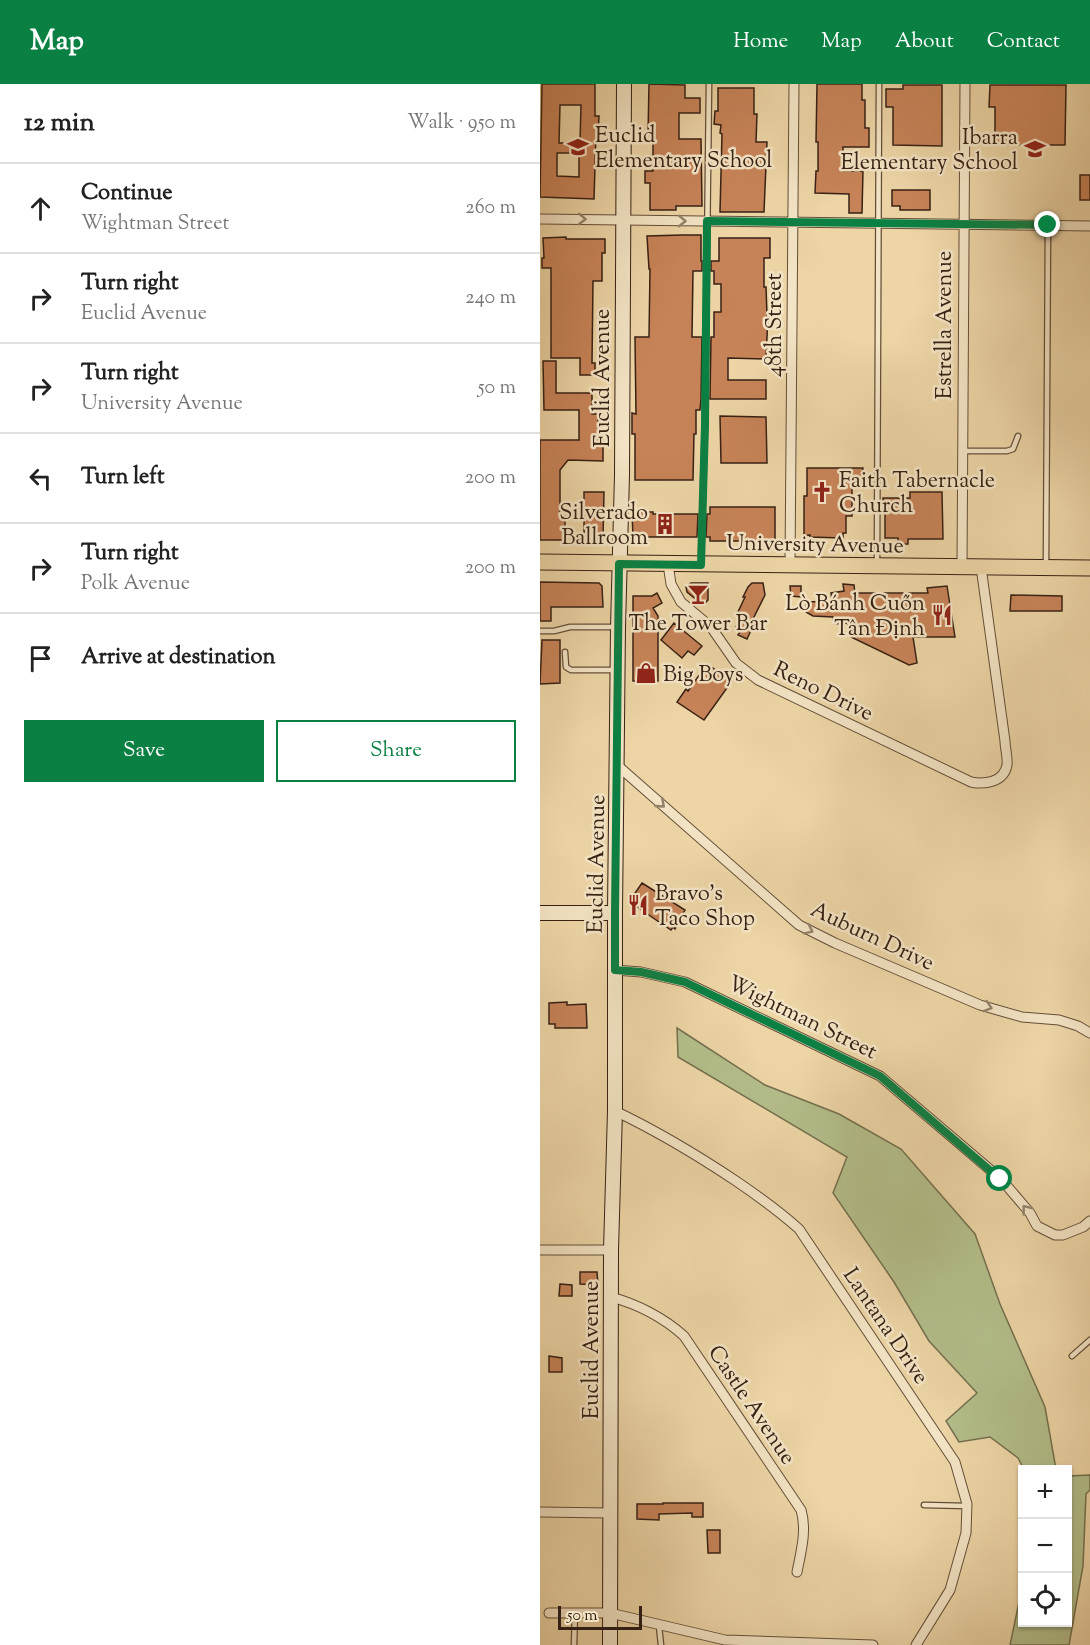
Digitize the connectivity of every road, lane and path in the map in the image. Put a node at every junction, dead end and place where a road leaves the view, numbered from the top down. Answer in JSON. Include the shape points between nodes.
{"nodes":[{"id":1,"x":624,"y":84,"type":"edge"},
{"id":2,"x":709,"y":84,"type":"edge"},
{"id":3,"x":794,"y":84,"type":"edge"},
{"id":4,"x":879,"y":84,"type":"edge"},
{"id":5,"x":965,"y":84,"type":"edge"},
{"id":6,"x":540,"y":219,"type":"edge"},
{"id":7,"x":623,"y":220,"type":"junction"},
{"id":8,"x":707,"y":221,"type":"junction"},
{"id":9,"x":792,"y":222,"type":"junction"},
{"id":10,"x":878,"y":224,"type":"junction"},
{"id":11,"x":964,"y":225,"type":"junction"},
{"id":12,"x":1048,"y":225,"type":"junction"},
{"id":13,"x":1090,"y":226,"type":"edge"},
{"id":14,"x":1018,"y":436,"type":"dead end"},
{"id":15,"x":962,"y":451,"type":"junction"},
{"id":16,"x":540,"y":562,"type":"edge"},
{"id":17,"x":619,"y":564,"type":"junction"},
{"id":18,"x":668,"y":564,"type":"junction"},
{"id":19,"x":701,"y":565,"type":"junction"},
{"id":20,"x":790,"y":565,"type":"junction"},
{"id":21,"x":877,"y":566,"type":"junction"},
{"id":22,"x":962,"y":567,"type":"junction"},
{"id":23,"x":981,"y":567,"type":"junction"},
{"id":24,"x":1046,"y":568,"type":"junction"},
{"id":25,"x":1090,"y":568,"type":"edge"},
{"id":26,"x":618,"y":627,"type":"junction"},
{"id":27,"x":540,"y":632,"type":"edge"},
{"id":28,"x":565,"y":652,"type":"dead end"},
{"id":29,"x":618,"y":670,"type":"junction"},
{"id":30,"x":617,"y":765,"type":"junction"},
{"id":31,"x":540,"y":913,"type":"edge"},
{"id":32,"x":615,"y":913,"type":"junction"},
{"id":33,"x":615,"y":970,"type":"junction"},
{"id":34,"x":1090,"y":1033,"type":"edge"},
{"id":35,"x":615,"y":1111,"type":"junction"},
{"id":36,"x":1090,"y":1221,"type":"edge"},
{"id":37,"x":540,"y":1250,"type":"edge"},
{"id":38,"x":611,"y":1250,"type":"junction"},
{"id":39,"x":611,"y":1297,"type":"junction"},
{"id":40,"x":1090,"y":1340,"type":"edge"},
{"id":41,"x":1072,"y":1356,"type":"dead end"},
{"id":42,"x":924,"y":1505,"type":"dead end"},
{"id":43,"x":967,"y":1506,"type":"junction"},
{"id":44,"x":540,"y":1512,"type":"edge"},
{"id":45,"x":610,"y":1513,"type":"junction"},
{"id":46,"x":796,"y":1572,"type":"dead end"},
{"id":47,"x":549,"y":1612,"type":"dead end"},
{"id":48,"x":610,"y":1612,"type":"junction"},
{"id":49,"x":575,"y":1613,"type":"junction"},
{"id":50,"x":659,"y":1623,"type":"junction"},
{"id":51,"x":574,"y":1645,"type":"edge"},
{"id":52,"x":610,"y":1645,"type":"edge"},
{"id":53,"x":661,"y":1645,"type":"edge"},
{"id":54,"x":873,"y":1645,"type":"edge"},
{"id":55,"x":916,"y":1645,"type":"edge"}],
"edges":[{"from":1,"to":7,"type":"main road","name":"Euclid Avenue"},
{"from":2,"to":8,"type":"lane"},
{"from":3,"to":9,"type":"street","name":"48th Street"},
{"from":4,"to":10,"type":"lane"},
{"from":5,"to":11,"type":"street","name":"Estrella Avenue"},
{"from":6,"to":7,"type":"street","one_way":true},
{"from":7,"to":8,"type":"street","one_way":true},
{"from":7,"to":17,"type":"main road","name":"Euclid Avenue"},
{"from":8,"to":9,"type":"street"},
{"from":8,"to":19,"type":"lane"},
{"from":9,"to":10,"type":"street"},
{"from":9,"to":20,"type":"street","name":"48th Street"},
{"from":10,"to":11,"type":"street"},
{"from":10,"to":21,"type":"lane"},
{"from":11,"to":12,"type":"street"},
{"from":11,"to":15,"type":"street","name":"Estrella Avenue"},
{"from":12,"to":13,"type":"street"},
{"from":12,"to":24,"type":"lane"},
{"from":14,"to":15,"type":"lane","via":[[1014,449],[1007,451]]},
{"from":15,"to":22,"type":"street","name":"Estrella Avenue"},
{"from":16,"to":17,"type":"main road","name":"University Avenue"},
{"from":17,"to":18,"type":"main road","name":"University Avenue"},
{"from":17,"to":26,"type":"main road","name":"Euclid Avenue"},
{"from":18,"to":19,"type":"main road","name":"University Avenue"},
{"from":18,"to":23,"type":"street","name":"Reno Drive","via":[[671,584],[681,602],[711,627],[736,663],[758,680],[982,784],[1000,778],[1007,766]]},
{"from":19,"to":20,"type":"main road","name":"University Avenue"},
{"from":20,"to":21,"type":"main road","name":"University Avenue"},
{"from":21,"to":22,"type":"main road","name":"University Avenue"},
{"from":22,"to":23,"type":"main road","name":"University Avenue"},
{"from":23,"to":24,"type":"main road","name":"University Avenue"},
{"from":24,"to":25,"type":"main road","name":"University Avenue"},
{"from":26,"to":27,"type":"lane","via":[[570,627]]},
{"from":26,"to":29,"type":"main road","name":"Euclid Avenue"},
{"from":28,"to":29,"type":"lane","via":[[566,667],[571,669]]},
{"from":29,"to":30,"type":"main road","name":"Euclid Avenue"},
{"from":30,"to":32,"type":"main road","name":"Euclid Avenue"},
{"from":30,"to":34,"type":"street","name":"Auburn Drive","one_way":true,"via":[[799,925],[980,1005],[1022,1017],[1059,1020]]},
{"from":31,"to":32,"type":"main road"},
{"from":32,"to":33,"type":"main road","name":"Euclid Avenue"},
{"from":33,"to":35,"type":"main road","name":"Euclid Avenue"},
{"from":36,"to":33,"type":"street","name":"Wightman Street","one_way":true,"via":[[1063,1235],[1037,1226],[1000,1179],[880,1076],[685,982]]},
{"from":35,"to":38,"type":"main road","name":"Euclid Avenue"},
{"from":35,"to":43,"type":"street","name":"Lantana Drive","via":[[706,1161],[781,1212],[799,1229],[955,1462]]},
{"from":37,"to":38,"type":"street"},
{"from":38,"to":39,"type":"main road","name":"Euclid Avenue"},
{"from":39,"to":45,"type":"main road","name":"Euclid Avenue"},
{"from":39,"to":46,"type":"street","name":"Castle Avenue","via":[[629,1302],[684,1335],[801,1510],[802,1547]]},
{"from":40,"to":41,"type":"lane"},
{"from":42,"to":43,"type":"lane"},
{"from":43,"to":55,"type":"street","name":"Lantana Drive","via":[[966,1533],[950,1590]]},
{"from":44,"to":45,"type":"street"},
{"from":45,"to":48,"type":"main road","name":"Euclid Avenue"},
{"from":47,"to":49,"type":"street"},
{"from":48,"to":49,"type":"street"},
{"from":48,"to":50,"type":"street"},
{"from":48,"to":52,"type":"main road","name":"Euclid Avenue"},
{"from":49,"to":51,"type":"lane"},
{"from":50,"to":53,"type":"lane"},
{"from":50,"to":54,"type":"street","via":[[725,1640]]}]}
